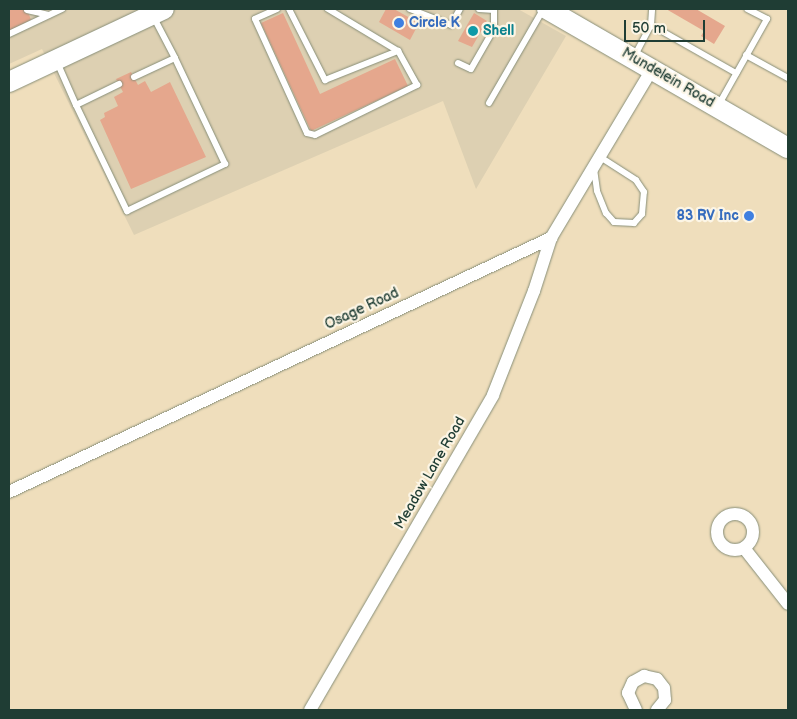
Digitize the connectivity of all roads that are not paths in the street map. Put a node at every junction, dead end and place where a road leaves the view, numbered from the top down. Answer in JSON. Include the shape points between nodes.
{"nodes":[{"id":1,"x":62,"y":9,"type":"edge"},
{"id":2,"x":277,"y":9,"type":"edge"},
{"id":3,"x":289,"y":9,"type":"edge"},
{"id":4,"x":328,"y":9,"type":"edge"},
{"id":5,"x":410,"y":9,"type":"edge"},
{"id":6,"x":460,"y":9,"type":"edge"},
{"id":7,"x":479,"y":9,"type":"edge"},
{"id":8,"x":545,"y":9,"type":"edge"},
{"id":9,"x":652,"y":9,"type":"edge"},
{"id":10,"x":748,"y":9,"type":"edge"},
{"id":11,"x":27,"y":10,"type":"dead end"},
{"id":12,"x":158,"y":12,"type":"edge"},
{"id":13,"x":48,"y":16,"type":"junction"},
{"id":14,"x":651,"y":25,"type":"junction"},
{"id":15,"x":9,"y":34,"type":"edge"},
{"id":16,"x":398,"y":51,"type":"junction"},
{"id":17,"x":746,"y":55,"type":"junction"},
{"id":18,"x":175,"y":58,"type":"junction"},
{"id":19,"x":633,"y":58,"type":"junction"},
{"id":20,"x":56,"y":60,"type":"junction"},
{"id":21,"x":458,"y":63,"type":"dead end"},
{"id":22,"x":652,"y":69,"type":"junction"},
{"id":23,"x":736,"y":73,"type":"junction"},
{"id":24,"x":134,"y":77,"type":"dead end"},
{"id":25,"x":788,"y":78,"type":"edge"},
{"id":26,"x":9,"y":82,"type":"edge"},
{"id":27,"x":119,"y":84,"type":"dead end"},
{"id":28,"x":490,"y":102,"type":"dead end"},
{"id":29,"x":76,"y":105,"type":"junction"},
{"id":30,"x":717,"y":107,"type":"junction"},
{"id":31,"x":788,"y":148,"type":"edge"},
{"id":32,"x":597,"y":162,"type":"junction"},
{"id":33,"x":551,"y":238,"type":"junction"},
{"id":34,"x":9,"y":492,"type":"edge"},
{"id":35,"x":744,"y":548,"type":"dead end"},
{"id":36,"x":788,"y":604,"type":"edge"},
{"id":37,"x":662,"y":709,"type":"edge"},
{"id":38,"x":310,"y":710,"type":"edge"},
{"id":39,"x":636,"y":710,"type":"edge"}],
"edges":[{"from":1,"to":13,"type":"lane"},
{"from":2,"to":16,"type":"lane","via":[[255,19],[309,134],[315,135],[415,87],[417,81]]},
{"from":3,"to":16,"type":"lane","via":[[325,80]]},
{"from":4,"to":16,"type":"lane"},
{"from":5,"to":6,"type":"lane","via":[[451,25]]},
{"from":7,"to":21,"type":"lane","via":[[494,10],[494,29],[471,70]]},
{"from":8,"to":19,"type":"main road","name":"Mundelein Road"},
{"from":8,"to":28,"type":"lane"},
{"from":9,"to":14,"type":"lane"},
{"from":10,"to":17,"type":"lane","via":[[767,19]]},
{"from":11,"to":13,"type":"lane"},
{"from":12,"to":18,"type":"lane"},
{"from":12,"to":20,"type":"main road"},
{"from":13,"to":15,"type":"lane"},
{"from":14,"to":19,"type":"lane"},
{"from":14,"to":23,"type":"lane"},
{"from":17,"to":23,"type":"lane"},
{"from":17,"to":25,"type":"lane"},
{"from":18,"to":24,"type":"lane"},
{"from":18,"to":29,"type":"lane","via":[[225,164],[127,211]]},
{"from":19,"to":22,"type":"main road","name":"Mundelein Road"},
{"from":20,"to":26,"type":"main road"},
{"from":20,"to":29,"type":"lane"},
{"from":22,"to":30,"type":"main road","name":"Mundelein Road"},
{"from":22,"to":32,"type":"street"},
{"from":23,"to":30,"type":"lane"},
{"from":27,"to":29,"type":"lane"},
{"from":30,"to":31,"type":"main road","name":"Mundelein Road"},
{"from":32,"to":32,"type":"lane","via":[[597,191],[606,212],[614,222],[634,223],[642,214],[644,192],[636,180]]},
{"from":32,"to":33,"type":"street"},
{"from":33,"to":34,"type":"street","name":"Osage Road"},
{"from":33,"to":38,"type":"street","name":"Meadow Lane Road","via":[[493,395]]},
{"from":35,"to":36,"type":"street"},
{"from":37,"to":39,"type":"street","via":[[665,694],[661,683],[644,676],[633,682],[628,693]]}]}
